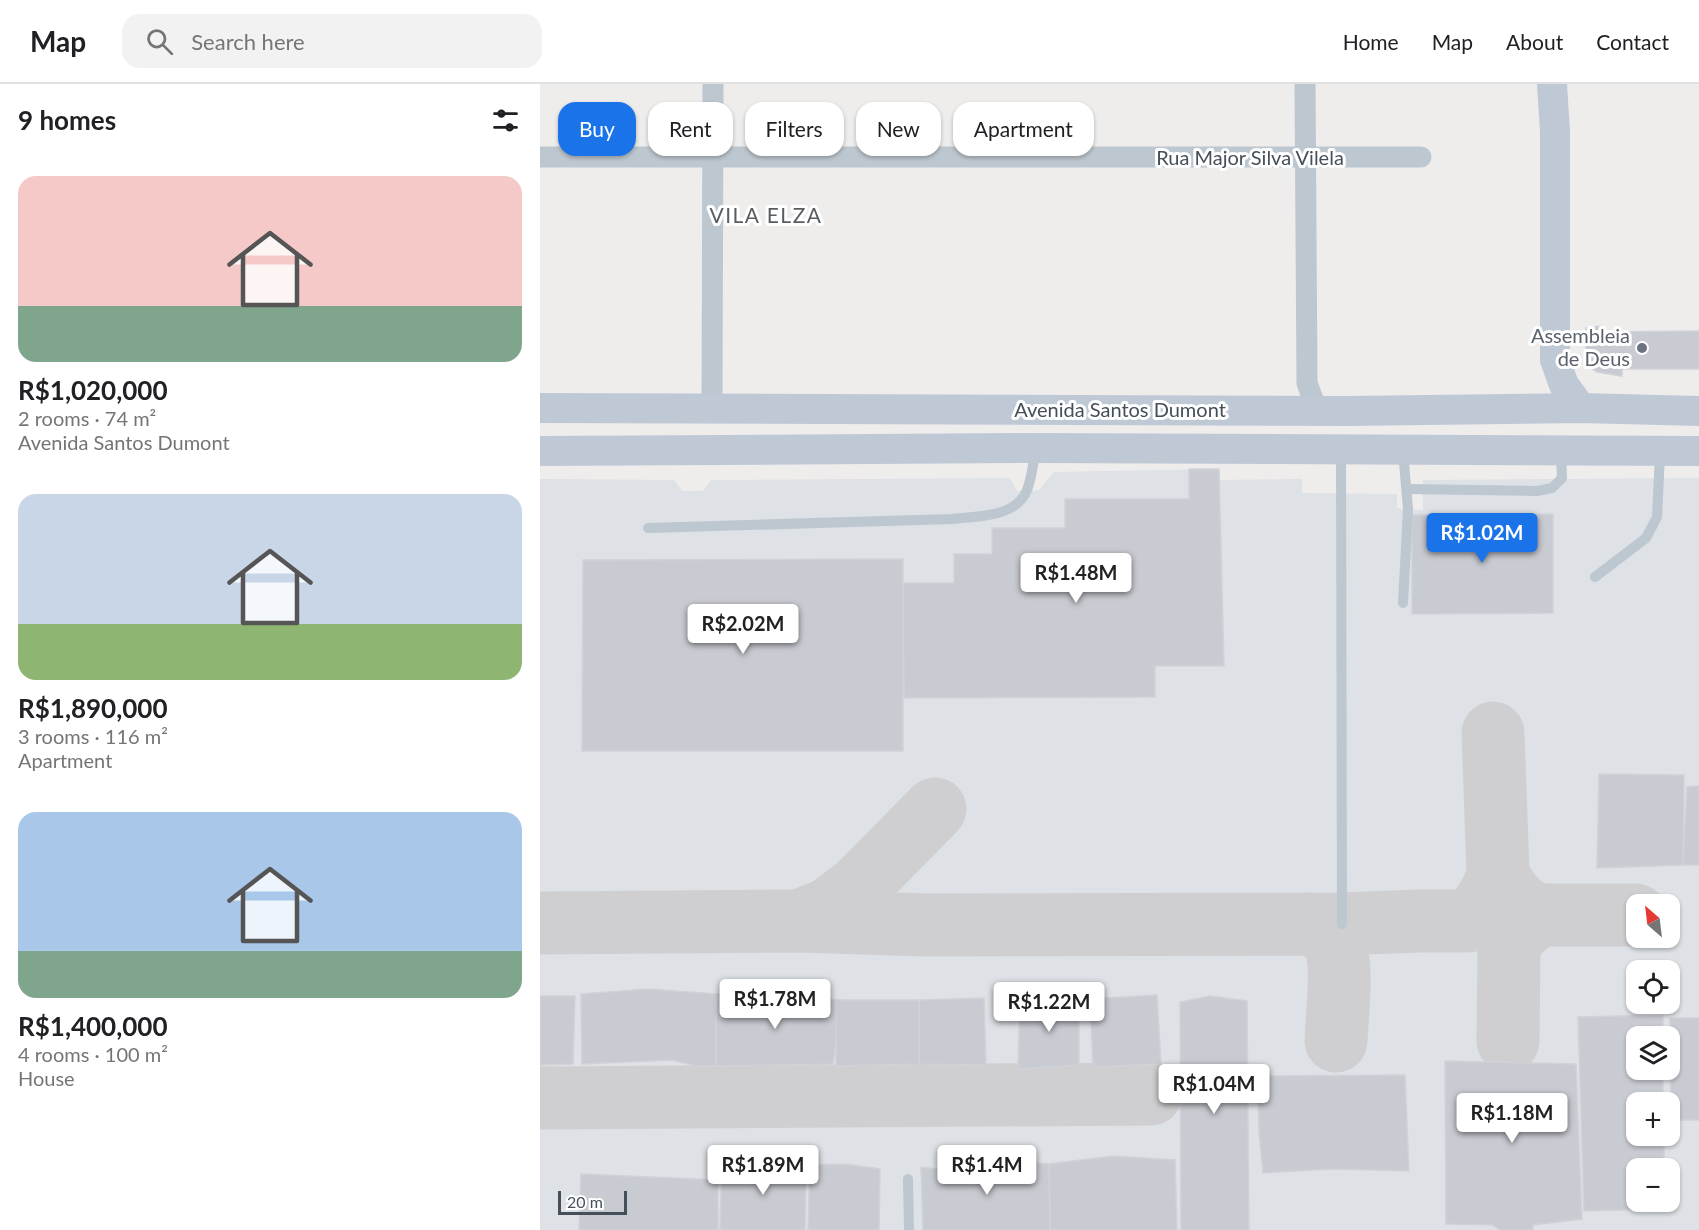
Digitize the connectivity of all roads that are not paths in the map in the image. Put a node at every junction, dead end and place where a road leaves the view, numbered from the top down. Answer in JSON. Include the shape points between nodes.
{"nodes":[{"id":1,"x":713,"y":84,"type":"edge"},
{"id":2,"x":1305,"y":84,"type":"edge"},
{"id":3,"x":1552,"y":84,"type":"edge"},
{"id":4,"x":540,"y":157,"type":"edge"},
{"id":5,"x":1420,"y":157,"type":"dead end"},
{"id":6,"x":714,"y":158,"type":"junction"},
{"id":7,"x":1306,"y":158,"type":"junction"},
{"id":8,"x":540,"y":408,"type":"edge"},
{"id":9,"x":1581,"y":408,"type":"junction"},
{"id":10,"x":712,"y":410,"type":"junction"},
{"id":11,"x":1317,"y":410,"type":"junction"},
{"id":12,"x":1699,"y":411,"type":"edge"},
{"id":13,"x":1036,"y":448,"type":"junction"},
{"id":14,"x":1336,"y":450,"type":"junction"},
{"id":15,"x":1561,"y":450,"type":"junction"},
{"id":16,"x":540,"y":451,"type":"edge"},
{"id":17,"x":1403,"y":451,"type":"junction"},
{"id":18,"x":1660,"y":451,"type":"junction"},
{"id":19,"x":1699,"y":451,"type":"edge"},
{"id":20,"x":1407,"y":489,"type":"junction"},
{"id":21,"x":648,"y":528,"type":"dead end"},
{"id":22,"x":1594,"y":577,"type":"dead end"},
{"id":23,"x":1403,"y":603,"type":"dead end"},
{"id":24,"x":1342,"y":924,"type":"dead end"},
{"id":25,"x":908,"y":1179,"type":"dead end"},
{"id":26,"x":909,"y":1230,"type":"edge"}],
"edges":[{"from":1,"to":6,"type":"street"},
{"from":2,"to":7,"type":"street"},
{"from":3,"to":9,"type":"main road","via":[[1555,360],[1564,385]]},
{"from":4,"to":6,"type":"street","name":"Rua Major Silva Vilela"},
{"from":5,"to":7,"type":"street","name":"Rua Major Silva Vilela"},
{"from":6,"to":7,"type":"street","name":"Rua Major Silva Vilela"},
{"from":6,"to":10,"type":"street"},
{"from":7,"to":11,"type":"street","via":[[1306,383]]},
{"from":8,"to":10,"type":"main road","name":"Avenida Santos Dumont"},
{"from":9,"to":11,"type":"main road","name":"Avenida Santos Dumont"},
{"from":9,"to":12,"type":"main road","name":"Avenida Santos Dumont"},
{"from":10,"to":11,"type":"main road","name":"Avenida Santos Dumont"},
{"from":11,"to":14,"type":"main road"},
{"from":13,"to":14,"type":"main road","name":"Avenida Santos Dumont"},
{"from":13,"to":16,"type":"main road","name":"Avenida Santos Dumont"},
{"from":13,"to":21,"type":"lane","via":[[1027,490],[1017,505],[994,514],[952,519]]},
{"from":14,"to":17,"type":"main road","name":"Avenida Santos Dumont"},
{"from":14,"to":24,"type":"lane"},
{"from":15,"to":17,"type":"main road","name":"Avenida Santos Dumont"},
{"from":15,"to":18,"type":"main road","name":"Avenida Santos Dumont"},
{"from":15,"to":20,"type":"lane","via":[[1562,478],[1552,488]]},
{"from":17,"to":20,"type":"lane"},
{"from":18,"to":19,"type":"main road","name":"Avenida Santos Dumont"},
{"from":18,"to":22,"type":"lane","via":[[1657,517],[1647,538]]},
{"from":20,"to":23,"type":"lane"},
{"from":25,"to":26,"type":"lane"}]}
